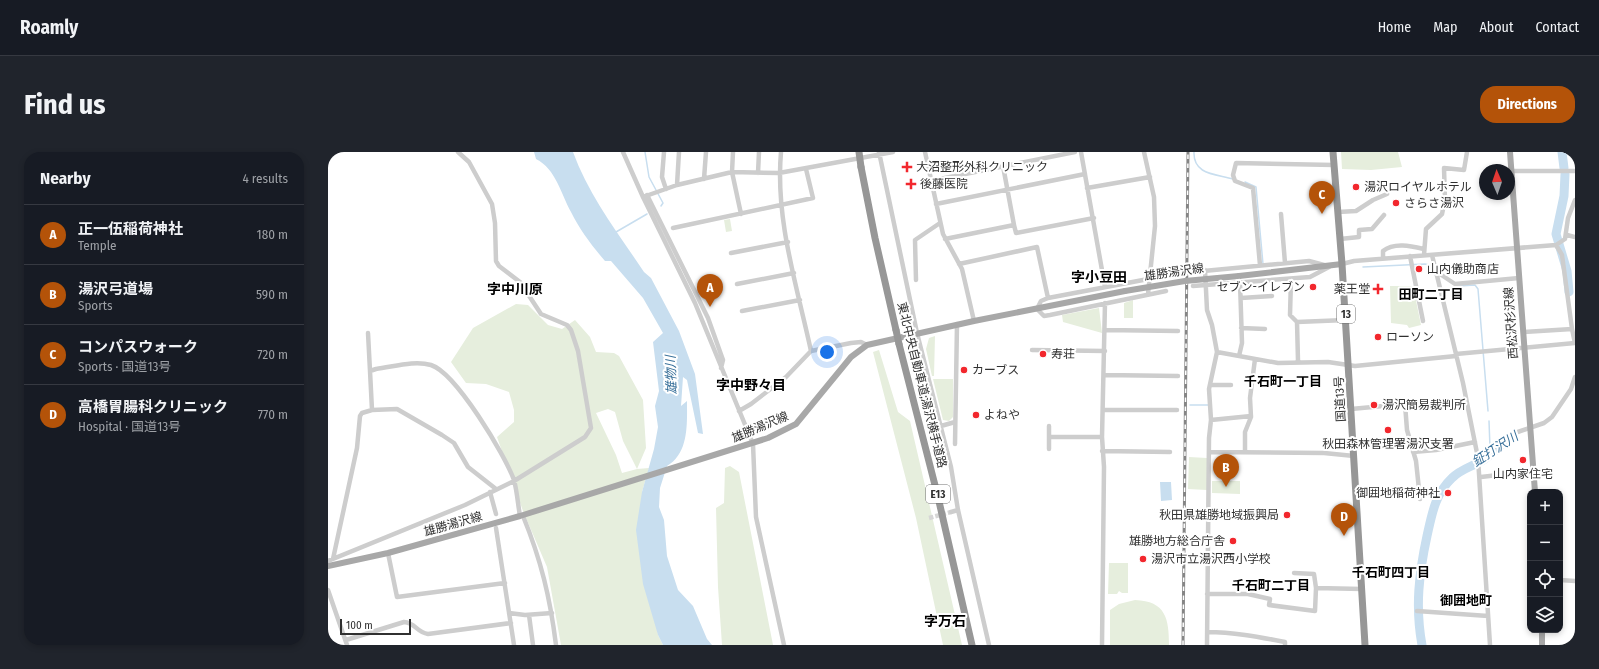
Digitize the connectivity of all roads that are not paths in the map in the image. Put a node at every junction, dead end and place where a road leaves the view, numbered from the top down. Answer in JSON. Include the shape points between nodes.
{"nodes":[{"id":1,"x":458,"y":152,"type":"edge"},
{"id":2,"x":623,"y":152,"type":"edge"},
{"id":3,"x":664,"y":152,"type":"edge"},
{"id":4,"x":680,"y":152,"type":"edge"},
{"id":5,"x":706,"y":152,"type":"edge"},
{"id":6,"x":733,"y":152,"type":"edge"},
{"id":7,"x":759,"y":152,"type":"edge"},
{"id":8,"x":781,"y":152,"type":"edge"},
{"id":9,"x":859,"y":152,"type":"edge"},
{"id":10,"x":893,"y":152,"type":"edge"},
{"id":11,"x":925,"y":152,"type":"edge"},
{"id":12,"x":1076,"y":152,"type":"edge"},
{"id":13,"x":1081,"y":152,"type":"edge"},
{"id":14,"x":1144,"y":152,"type":"edge"},
{"id":15,"x":1333,"y":152,"type":"edge"},
{"id":16,"x":1467,"y":152,"type":"edge"},
{"id":17,"x":1510,"y":152,"type":"edge"},
{"id":18,"x":880,"y":154,"type":"edge"},
{"id":19,"x":1511,"y":164,"type":"edge"},
{"id":20,"x":1334,"y":165,"type":"junction"},
{"id":21,"x":1003,"y":166,"type":"junction"},
{"id":22,"x":806,"y":169,"type":"junction"},
{"id":23,"x":1515,"y":171,"type":"edge"},
{"id":24,"x":1575,"y":171,"type":"edge"},
{"id":25,"x":732,"y":172,"type":"junction"},
{"id":26,"x":758,"y":173,"type":"junction"},
{"id":27,"x":779,"y":173,"type":"junction"},
{"id":28,"x":1085,"y":174,"type":"junction"},
{"id":29,"x":1150,"y":176,"type":"junction"},
{"id":30,"x":704,"y":179,"type":"junction"},
{"id":31,"x":930,"y":181,"type":"junction"},
{"id":32,"x":677,"y":185,"type":"junction"},
{"id":33,"x":1088,"y":188,"type":"junction"},
{"id":34,"x":666,"y":189,"type":"junction"},
{"id":35,"x":1007,"y":189,"type":"junction"},
{"id":36,"x":1387,"y":194,"type":"dead end"},
{"id":37,"x":645,"y":196,"type":"junction"},
{"id":38,"x":1513,"y":200,"type":"edge"},
{"id":39,"x":1575,"y":200,"type":"edge"},
{"id":40,"x":936,"y":204,"type":"junction"},
{"id":41,"x":780,"y":205,"type":"junction"},
{"id":42,"x":1338,"y":212,"type":"junction"},
{"id":43,"x":741,"y":214,"type":"junction"},
{"id":44,"x":1281,"y":214,"type":"dead end"},
{"id":45,"x":1384,"y":215,"type":"dead end"},
{"id":46,"x":1094,"y":218,"type":"junction"},
{"id":47,"x":940,"y":224,"type":"junction"},
{"id":48,"x":1014,"y":225,"type":"junction"},
{"id":49,"x":673,"y":228,"type":"dead end"},
{"id":50,"x":1567,"y":234,"type":"junction"},
{"id":51,"x":1575,"y":237,"type":"edge"},
{"id":52,"x":1340,"y":238,"type":"junction"},
{"id":53,"x":945,"y":239,"type":"junction"},
{"id":54,"x":788,"y":242,"type":"junction"},
{"id":55,"x":1558,"y":244,"type":"junction"},
{"id":56,"x":1516,"y":248,"type":"junction"},
{"id":57,"x":1424,"y":249,"type":"junction"},
{"id":58,"x":731,"y":253,"type":"dead end"},
{"id":59,"x":1432,"y":254,"type":"junction"},
{"id":60,"x":1424,"y":255,"type":"junction"},
{"id":61,"x":1410,"y":256,"type":"junction"},
{"id":62,"x":1383,"y":258,"type":"junction"},
{"id":63,"x":1285,"y":263,"type":"junction"},
{"id":64,"x":959,"y":264,"type":"junction"},
{"id":65,"x":1342,"y":264,"type":"junction"},
{"id":66,"x":1260,"y":265,"type":"junction"},
{"id":67,"x":1330,"y":266,"type":"junction"},
{"id":68,"x":1205,"y":270,"type":"junction"},
{"id":69,"x":1193,"y":272,"type":"dead end"},
{"id":70,"x":1438,"y":272,"type":"junction"},
{"id":71,"x":794,"y":273,"type":"junction"},
{"id":72,"x":1180,"y":273,"type":"dead end"},
{"id":73,"x":1518,"y":278,"type":"junction"},
{"id":74,"x":1149,"y":279,"type":"junction"},
{"id":75,"x":1291,"y":279,"type":"junction"},
{"id":76,"x":916,"y":280,"type":"dead end"},
{"id":77,"x":1240,"y":282,"type":"junction"},
{"id":78,"x":737,"y":284,"type":"dead end"},
{"id":79,"x":1206,"y":285,"type":"junction"},
{"id":80,"x":1193,"y":286,"type":"dead end"},
{"id":81,"x":1105,"y":288,"type":"junction"},
{"id":82,"x":1166,"y":291,"type":"dead end"},
{"id":83,"x":1148,"y":294,"type":"junction"},
{"id":84,"x":1272,"y":296,"type":"dead end"},
{"id":85,"x":1048,"y":298,"type":"junction"},
{"id":86,"x":1241,"y":298,"type":"junction"},
{"id":87,"x":800,"y":300,"type":"junction"},
{"id":88,"x":1105,"y":303,"type":"junction"},
{"id":89,"x":1037,"y":309,"type":"junction"},
{"id":90,"x":742,"y":312,"type":"dead end"},
{"id":91,"x":1346,"y":320,"type":"junction"},
{"id":92,"x":974,"y":321,"type":"junction"},
{"id":93,"x":1423,"y":321,"type":"dead end"},
{"id":94,"x":1297,"y":322,"type":"junction"},
{"id":95,"x":957,"y":324,"type":"junction"},
{"id":96,"x":1241,"y":328,"type":"junction"},
{"id":97,"x":1265,"y":328,"type":"dead end"},
{"id":98,"x":1572,"y":329,"type":"junction"},
{"id":99,"x":1105,"y":330,"type":"junction"},
{"id":100,"x":1178,"y":331,"type":"dead end"},
{"id":101,"x":1523,"y":332,"type":"junction"},
{"id":102,"x":368,"y":333,"type":"dead end"},
{"id":103,"x":917,"y":333,"type":"junction"},
{"id":104,"x":1575,"y":343,"type":"edge"},
{"id":105,"x":867,"y":345,"type":"junction"},
{"id":106,"x":1524,"y":346,"type":"junction"},
{"id":107,"x":1032,"y":350,"type":"dead end"},
{"id":108,"x":811,"y":351,"type":"junction"},
{"id":109,"x":1105,"y":352,"type":"junction"},
{"id":110,"x":1217,"y":352,"type":"junction"},
{"id":111,"x":1456,"y":355,"type":"junction"},
{"id":112,"x":1239,"y":356,"type":"junction"},
{"id":113,"x":1255,"y":359,"type":"junction"},
{"id":114,"x":1298,"y":361,"type":"junction"},
{"id":115,"x":1349,"y":365,"type":"junction"},
{"id":116,"x":370,"y":371,"type":"junction"},
{"id":117,"x":1104,"y":376,"type":"junction"},
{"id":118,"x":1178,"y":376,"type":"dead end"},
{"id":119,"x":1575,"y":377,"type":"edge"},
{"id":120,"x":1210,"y":385,"type":"junction"},
{"id":121,"x":1231,"y":385,"type":"dead end"},
{"id":122,"x":1351,"y":409,"type":"junction"},
{"id":123,"x":372,"y":410,"type":"junction"},
{"id":124,"x":1103,"y":410,"type":"junction"},
{"id":125,"x":1177,"y":410,"type":"dead end"},
{"id":126,"x":739,"y":411,"type":"junction"},
{"id":127,"x":1251,"y":416,"type":"junction"},
{"id":128,"x":1210,"y":420,"type":"junction"},
{"id":129,"x":956,"y":422,"type":"junction"},
{"id":130,"x":941,"y":426,"type":"junction"},
{"id":131,"x":1049,"y":426,"type":"dead end"},
{"id":132,"x":1531,"y":429,"type":"junction"},
{"id":133,"x":1049,"y":437,"type":"junction"},
{"id":134,"x":1102,"y":437,"type":"junction"},
{"id":135,"x":1475,"y":442,"type":"junction"},
{"id":136,"x":753,"y":444,"type":"junction"},
{"id":137,"x":955,"y":444,"type":"dead end"},
{"id":138,"x":1049,"y":448,"type":"dead end"},
{"id":139,"x":1102,"y":451,"type":"junction"},
{"id":140,"x":1170,"y":452,"type":"dead end"},
{"id":141,"x":1208,"y":452,"type":"junction"},
{"id":142,"x":1245,"y":452,"type":"junction"},
{"id":143,"x":1413,"y":452,"type":"junction"},
{"id":144,"x":1354,"y":456,"type":"junction"},
{"id":145,"x":1478,"y":458,"type":"junction"},
{"id":146,"x":1533,"y":471,"type":"junction"},
{"id":147,"x":1480,"y":477,"type":"junction"},
{"id":148,"x":514,"y":481,"type":"junction"},
{"id":149,"x":496,"y":489,"type":"junction"},
{"id":150,"x":1535,"y":489,"type":"edge"},
{"id":151,"x":490,"y":492,"type":"junction"},
{"id":152,"x":1420,"y":499,"type":"dead end"},
{"id":153,"x":958,"y":510,"type":"junction"},
{"id":154,"x":951,"y":512,"type":"tunnel mouth"},
{"id":155,"x":496,"y":514,"type":"dead end"},
{"id":156,"x":522,"y":516,"type":"junction"},
{"id":157,"x":496,"y":528,"type":"dead end"},
{"id":158,"x":388,"y":553,"type":"junction"},
{"id":159,"x":330,"y":560,"type":"edge"},
{"id":160,"x":328,"y":566,"type":"edge"},
{"id":161,"x":1294,"y":573,"type":"dead end"},
{"id":162,"x":1563,"y":580,"type":"edge"},
{"id":163,"x":1575,"y":581,"type":"edge"},
{"id":164,"x":504,"y":583,"type":"junction"},
{"id":165,"x":1316,"y":588,"type":"junction"},
{"id":166,"x":1362,"y":589,"type":"junction"},
{"id":167,"x":328,"y":590,"type":"edge"},
{"id":168,"x":1207,"y":594,"type":"junction"},
{"id":169,"x":1418,"y":611,"type":"dead end"},
{"id":170,"x":509,"y":613,"type":"junction"},
{"id":171,"x":552,"y":613,"type":"junction"},
{"id":172,"x":528,"y":616,"type":"junction"},
{"id":173,"x":1488,"y":616,"type":"junction"},
{"id":174,"x":511,"y":623,"type":"junction"},
{"id":175,"x":1207,"y":632,"type":"junction"},
{"id":176,"x":1542,"y":633,"type":"edge"},
{"id":177,"x":347,"y":643,"type":"edge"},
{"id":178,"x":514,"y":645,"type":"edge"},
{"id":179,"x":533,"y":645,"type":"edge"},
{"id":180,"x":556,"y":645,"type":"edge"},
{"id":181,"x":784,"y":645,"type":"edge"},
{"id":182,"x":972,"y":645,"type":"edge"},
{"id":183,"x":988,"y":645,"type":"edge"},
{"id":184,"x":1102,"y":645,"type":"edge"},
{"id":185,"x":1207,"y":645,"type":"edge"},
{"id":186,"x":1285,"y":645,"type":"edge"},
{"id":187,"x":1365,"y":645,"type":"edge"},
{"id":188,"x":1490,"y":645,"type":"edge"},
{"id":189,"x":1542,"y":645,"type":"edge"}],
"edges":[{"from":1,"to":148,"type":"street","via":[[469,162],[492,204],[496,261],[499,266],[520,282],[541,314],[571,330],[578,351],[589,410],[592,428],[585,437]]},
{"from":2,"to":37,"type":"street"},
{"from":3,"to":34,"type":"street","via":[[662,176]]},
{"from":4,"to":32,"type":"street"},
{"from":5,"to":30,"type":"street"},
{"from":6,"to":25,"type":"street"},
{"from":7,"to":26,"type":"street"},
{"from":8,"to":27,"type":"street"},
{"from":9,"to":182,"type":"highway","name":"東北中央自動車道;湯沢横手道路","number":"E13","bridge":true,"via":[[899,344]]},
{"from":10,"to":18,"type":"street"},
{"from":11,"to":31,"type":"street"},
{"from":12,"to":21,"type":"street"},
{"from":13,"to":28,"type":"street"},
{"from":14,"to":29,"type":"street"},
{"from":15,"to":20,"type":"highway","name":"国道13号","number":"13"},
{"from":16,"to":57,"type":"street","via":[[1464,170],[1444,168],[1445,200],[1442,214],[1426,229]]},
{"from":17,"to":19,"type":"main road","name":"西松沢杉沢線"},
{"from":18,"to":22,"type":"street"},
{"from":18,"to":103,"type":"street"},
{"from":20,"to":42,"type":"highway","name":"国道13号","number":"13"},
{"from":20,"to":66,"type":"street","via":[[1236,163],[1233,175],[1235,181],[1253,188]]},
{"from":21,"to":31,"type":"street"},
{"from":21,"to":35,"type":"street"},
{"from":22,"to":27,"type":"street"},
{"from":22,"to":41,"type":"street","via":[[813,198]]},
{"from":23,"to":24,"type":"street"},
{"from":25,"to":26,"type":"street"},
{"from":25,"to":30,"type":"street"},
{"from":25,"to":43,"type":"street"},
{"from":26,"to":27,"type":"street"},
{"from":27,"to":41,"type":"street"},
{"from":28,"to":33,"type":"street"},
{"from":28,"to":35,"type":"street"},
{"from":29,"to":33,"type":"street"},
{"from":29,"to":74,"type":"street","via":[[1155,226]]},
{"from":30,"to":32,"type":"street"},
{"from":31,"to":40,"type":"street"},
{"from":32,"to":34,"type":"street"},
{"from":33,"to":46,"type":"street"},
{"from":34,"to":37,"type":"street"},
{"from":35,"to":40,"type":"street"},
{"from":35,"to":48,"type":"street"},
{"from":36,"to":42,"type":"street","via":[[1356,211]]},
{"from":37,"to":126,"type":"street","via":[[695,303]]},
{"from":38,"to":56,"type":"main road","name":"西松沢杉沢線"},
{"from":39,"to":50,"type":"street","via":[[1568,218]]},
{"from":40,"to":47,"type":"street"},
{"from":41,"to":43,"type":"street"},
{"from":41,"to":54,"type":"street"},
{"from":42,"to":52,"type":"highway","name":"国道13号","number":"13"},
{"from":43,"to":49,"type":"street"},
{"from":44,"to":63,"type":"street"},
{"from":45,"to":52,"type":"street","via":[[1372,229],[1359,230],[1360,237]]},
{"from":46,"to":48,"type":"street","via":[[1016,233]]},
{"from":46,"to":81,"type":"street"},
{"from":47,"to":53,"type":"street"},
{"from":47,"to":76,"type":"street","via":[[915,240]]},
{"from":48,"to":53,"type":"street"},
{"from":50,"to":51,"type":"street"},
{"from":50,"to":55,"type":"street","via":[[1565,240]]},
{"from":52,"to":65,"type":"highway","name":"国道13号","number":"13"},
{"from":53,"to":64,"type":"street"},
{"from":54,"to":58,"type":"street"},
{"from":54,"to":71,"type":"street"},
{"from":55,"to":56,"type":"street"},
{"from":55,"to":98,"type":"street","via":[[1562,255]]},
{"from":56,"to":59,"type":"street"},
{"from":56,"to":73,"type":"main road","name":"西松沢杉沢線"},
{"from":57,"to":60,"type":"street"},
{"from":57,"to":62,"type":"street","via":[[1406,245],[1387,248],[1383,251]]},
{"from":59,"to":60,"type":"street"},
{"from":59,"to":70,"type":"street"},
{"from":60,"to":61,"type":"street"},
{"from":61,"to":62,"type":"street"},
{"from":61,"to":93,"type":"street"},
{"from":62,"to":65,"type":"street"},
{"from":63,"to":66,"type":"street"},
{"from":63,"to":67,"type":"street","via":[[1309,261]]},
{"from":64,"to":85,"type":"street","via":[[1037,247]]},
{"from":64,"to":92,"type":"street"},
{"from":65,"to":67,"type":"main road","name":"雄勝湯沢線"},
{"from":65,"to":91,"type":"highway","name":"国道13号","number":"13"},
{"from":66,"to":68,"type":"street"},
{"from":67,"to":75,"type":"street","via":[[1310,277]]},
{"from":67,"to":89,"type":"main road","name":"雄勝湯沢線","bridge":true,"via":[[1185,281]]},
{"from":68,"to":69,"type":"street"},
{"from":68,"to":79,"type":"street"},
{"from":70,"to":73,"type":"street","via":[[1455,284]]},
{"from":70,"to":111,"type":"street"},
{"from":71,"to":78,"type":"street"},
{"from":71,"to":87,"type":"street"},
{"from":72,"to":74,"type":"street"},
{"from":73,"to":101,"type":"main road","name":"西松沢杉沢線"},
{"from":74,"to":81,"type":"street"},
{"from":74,"to":83,"type":"street"},
{"from":75,"to":77,"type":"street"},
{"from":75,"to":94,"type":"street","via":[[1290,315]]},
{"from":77,"to":79,"type":"street"},
{"from":77,"to":86,"type":"street"},
{"from":79,"to":80,"type":"street"},
{"from":79,"to":110,"type":"street","via":[[1207,310]]},
{"from":81,"to":85,"type":"street"},
{"from":82,"to":83,"type":"street"},
{"from":83,"to":88,"type":"street"},
{"from":84,"to":86,"type":"street"},
{"from":85,"to":89,"type":"street","via":[[1041,301]]},
{"from":86,"to":96,"type":"street"},
{"from":87,"to":90,"type":"street"},
{"from":87,"to":108,"type":"street"},
{"from":88,"to":89,"type":"street","via":[[1044,316]]},
{"from":88,"to":99,"type":"street"},
{"from":89,"to":92,"type":"main road","name":"雄勝湯沢線"},
{"from":91,"to":94,"type":"street"},
{"from":91,"to":115,"type":"highway","name":"国道13号","number":"13"},
{"from":92,"to":95,"type":"main road","name":"雄勝湯沢線"},
{"from":94,"to":114,"type":"street"},
{"from":95,"to":103,"type":"main road","name":"雄勝湯沢線"},
{"from":95,"to":129,"type":"street"},
{"from":96,"to":97,"type":"street"},
{"from":96,"to":112,"type":"street","via":[[1242,343]]},
{"from":98,"to":101,"type":"street"},
{"from":98,"to":104,"type":"street"},
{"from":99,"to":100,"type":"street"},
{"from":99,"to":109,"type":"street"},
{"from":101,"to":106,"type":"main road","name":"西松沢杉沢線"},
{"from":102,"to":116,"type":"street"},
{"from":103,"to":105,"type":"main road","name":"雄勝湯沢線"},
{"from":103,"to":130,"type":"street"},
{"from":104,"to":106,"type":"street"},
{"from":105,"to":108,"type":"street","via":[[861,342],[851,343]]},
{"from":105,"to":136,"type":"main road","name":"雄勝湯沢線","via":[[842,366],[796,424],[788,430]]},
{"from":106,"to":111,"type":"street"},
{"from":106,"to":132,"type":"main road","name":"西松沢杉沢線"},
{"from":107,"to":109,"type":"street"},
{"from":108,"to":126,"type":"street","via":[[786,377]]},
{"from":109,"to":117,"type":"street"},
{"from":110,"to":112,"type":"street"},
{"from":110,"to":120,"type":"street"},
{"from":111,"to":115,"type":"street"},
{"from":111,"to":135,"type":"street"},
{"from":112,"to":113,"type":"street"},
{"from":113,"to":114,"type":"street","via":[[1278,363]]},
{"from":113,"to":127,"type":"street","via":[[1250,398]]},
{"from":114,"to":115,"type":"street"},
{"from":115,"to":122,"type":"highway","name":"国道13号","number":"13"},
{"from":116,"to":123,"type":"street"},
{"from":116,"to":148,"type":"street","via":[[423,363],[436,367],[450,378],[468,402],[500,452]]},
{"from":117,"to":118,"type":"street"},
{"from":117,"to":124,"type":"street"},
{"from":119,"to":132,"type":"street","via":[[1571,389],[1552,417]]},
{"from":120,"to":121,"type":"street"},
{"from":120,"to":128,"type":"street"},
{"from":122,"to":143,"type":"street","via":[[1405,404],[1407,430]]},
{"from":122,"to":144,"type":"highway","name":"国道13号","number":"13"},
{"from":123,"to":149,"type":"street","via":[[397,409],[442,435],[454,443],[468,467]]},
{"from":123,"to":159,"type":"street","via":[[360,416],[357,448]]},
{"from":124,"to":125,"type":"street"},
{"from":124,"to":134,"type":"street"},
{"from":126,"to":136,"type":"street"},
{"from":127,"to":128,"type":"street"},
{"from":127,"to":142,"type":"street","via":[[1245,432]]},
{"from":128,"to":141,"type":"street"},
{"from":129,"to":130,"type":"street"},
{"from":129,"to":137,"type":"street"},
{"from":130,"to":153,"type":"street"},
{"from":131,"to":133,"type":"street"},
{"from":132,"to":145,"type":"street","via":[[1512,434]]},
{"from":132,"to":146,"type":"main road","name":"西松沢杉沢線"},
{"from":133,"to":134,"type":"street"},
{"from":133,"to":138,"type":"street"},
{"from":134,"to":139,"type":"street"},
{"from":135,"to":143,"type":"street"},
{"from":135,"to":145,"type":"street"},
{"from":136,"to":156,"type":"main road","name":"雄勝湯沢線"},
{"from":136,"to":181,"type":"street","via":[[756,517]]},
{"from":139,"to":140,"type":"street"},
{"from":139,"to":184,"type":"street"},
{"from":141,"to":142,"type":"street"},
{"from":141,"to":168,"type":"street"},
{"from":142,"to":144,"type":"street"},
{"from":143,"to":152,"type":"street"},
{"from":144,"to":166,"type":"highway","name":"国道13号","number":"13"},
{"from":145,"to":147,"type":"street"},
{"from":146,"to":147,"type":"street"},
{"from":146,"to":150,"type":"main road","name":"西松沢杉沢線"},
{"from":147,"to":173,"type":"street"},
{"from":148,"to":149,"type":"street"},
{"from":148,"to":156,"type":"street"},
{"from":149,"to":151,"type":"street"},
{"from":151,"to":155,"type":"street"},
{"from":151,"to":159,"type":"street","via":[[465,506]]},
{"from":153,"to":154,"type":"street"},
{"from":153,"to":183,"type":"street"},
{"from":156,"to":158,"type":"main road","name":"雄勝湯沢線"},
{"from":156,"to":171,"type":"street","via":[[542,567]]},
{"from":157,"to":164,"type":"street"},
{"from":158,"to":160,"type":"main road","name":"雄勝湯沢線"},
{"from":158,"to":164,"type":"street","via":[[397,597]]},
{"from":161,"to":165,"type":"street","via":[[1314,574]]},
{"from":162,"to":163,"type":"street"},
{"from":164,"to":170,"type":"street"},
{"from":165,"to":166,"type":"street"},
{"from":165,"to":168,"type":"street","via":[[1315,611],[1269,605],[1270,598],[1248,594]]},
{"from":166,"to":187,"type":"highway","name":"国道13号","number":"13"},
{"from":167,"to":177,"type":"street"},
{"from":168,"to":175,"type":"street"},
{"from":169,"to":173,"type":"street"},
{"from":170,"to":172,"type":"street"},
{"from":170,"to":174,"type":"street"},
{"from":171,"to":172,"type":"street"},
{"from":171,"to":180,"type":"street"},
{"from":172,"to":179,"type":"street"},
{"from":173,"to":188,"type":"street"},
{"from":174,"to":177,"type":"street","via":[[428,634],[421,633],[411,622],[404,622]]},
{"from":174,"to":178,"type":"street"},
{"from":175,"to":185,"type":"street"},
{"from":175,"to":186,"type":"street","via":[[1240,633],[1285,642]]},
{"from":176,"to":189,"type":"main road"}]}
